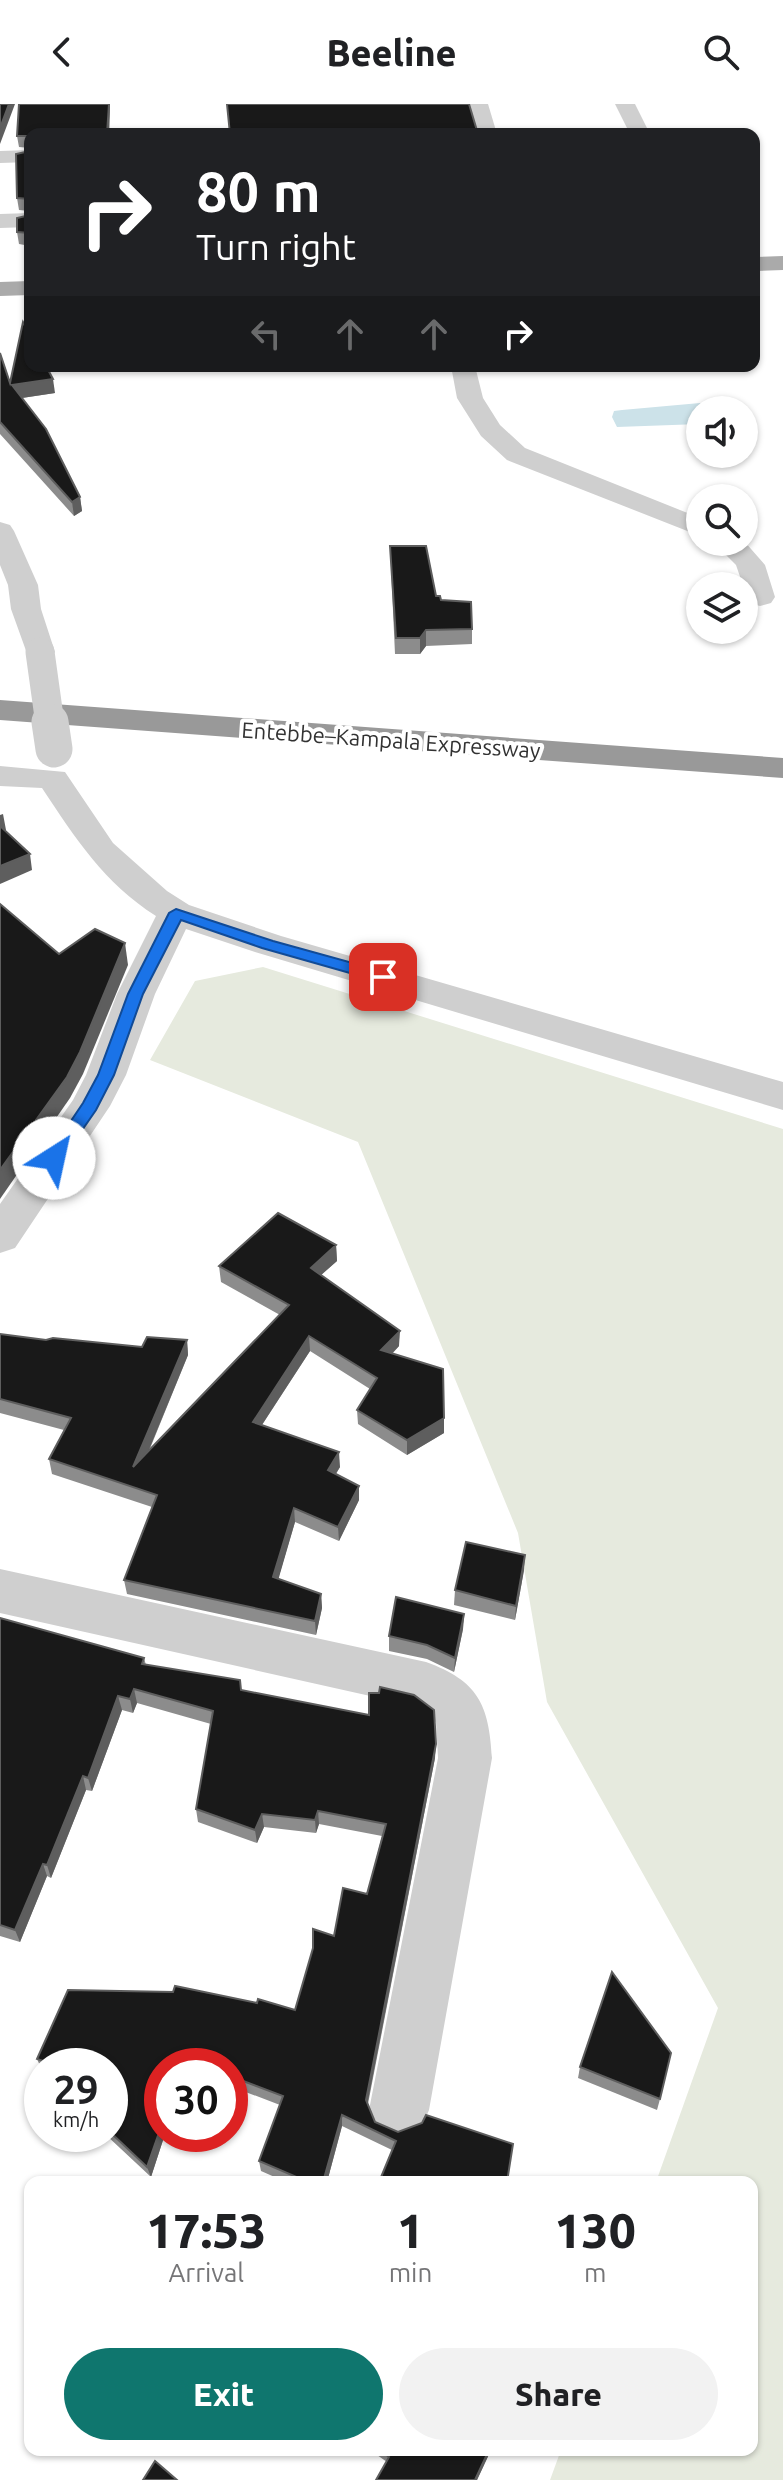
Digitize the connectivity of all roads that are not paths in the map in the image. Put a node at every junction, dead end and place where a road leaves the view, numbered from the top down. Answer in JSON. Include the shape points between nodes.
{"nodes":[{"id":1,"x":478,"y":104,"type":"edge"},
{"id":2,"x":625,"y":104,"type":"edge"},
{"id":3,"x":485,"y":128,"type":"edge"},
{"id":4,"x":637,"y":128,"type":"edge"},
{"id":5,"x":24,"y":156,"type":"edge"},
{"id":6,"x":0,"y":157,"type":"edge"},
{"id":7,"x":24,"y":220,"type":"edge"},
{"id":8,"x":0,"y":221,"type":"edge"},
{"id":9,"x":783,"y":263,"type":"edge"},
{"id":10,"x":760,"y":264,"type":"edge"},
{"id":11,"x":24,"y":288,"type":"edge"},
{"id":12,"x":0,"y":289,"type":"edge"},
{"id":13,"x":464,"y":372,"type":"edge"},
{"id":14,"x":686,"y":522,"type":"edge"},
{"id":15,"x":0,"y":531,"type":"edge"},
{"id":16,"x":745,"y":556,"type":"edge"},
{"id":17,"x":760,"y":597,"type":"dead end"},
{"id":18,"x":0,"y":688,"type":"edge"},
{"id":19,"x":0,"y":710,"type":"edge"},
{"id":20,"x":783,"y":743,"type":"edge"},
{"id":21,"x":53,"y":764,"type":"junction"},
{"id":22,"x":783,"y":768,"type":"edge"},
{"id":23,"x":0,"y":776,"type":"edge"},
{"id":24,"x":176,"y":913,"type":"junction"},
{"id":25,"x":783,"y":1096,"type":"edge"},
{"id":26,"x":0,"y":1237,"type":"edge"},
{"id":27,"x":0,"y":1591,"type":"edge"},
{"id":28,"x":399,"y":2110,"type":"dead end"}],
"edges":[{"from":1,"to":3,"type":"street"},
{"from":2,"to":4,"type":"street"},
{"from":5,"to":6,"type":"street"},
{"from":7,"to":8,"type":"street"},
{"from":9,"to":10,"type":"main road"},
{"from":11,"to":12,"type":"main road"},
{"from":13,"to":14,"type":"street","via":[[470,398],[490,430],[516,454]]},
{"from":15,"to":21,"type":"street","bridge":true,"via":[[23,585],[40,652]]},
{"from":16,"to":17,"type":"street","via":[[754,568]]},
{"from":18,"to":20,"type":"highway","name":"Entebbe–Kampala Expressway"},
{"from":19,"to":22,"type":"highway","name":"Entebbe–Kampala Expressway"},
{"from":21,"to":23,"type":"street"},
{"from":21,"to":24,"type":"street","via":[[100,850]]},
{"from":24,"to":25,"type":"street"},
{"from":24,"to":26,"type":"street","via":[[90,1106]]},
{"from":27,"to":28,"type":"street","via":[[426,1685],[453,1699],[463,1721],[465,1758]]}]}
